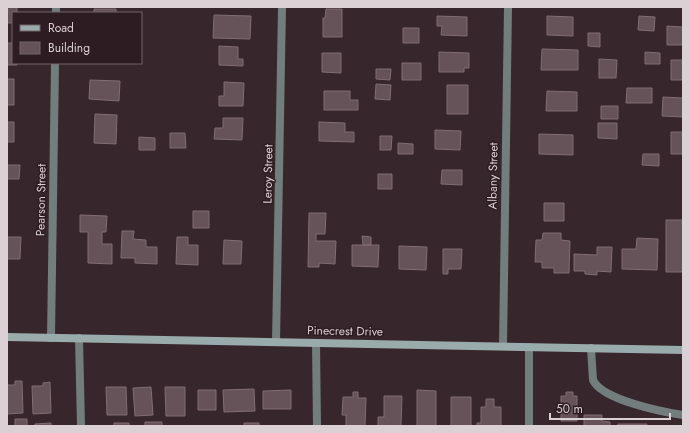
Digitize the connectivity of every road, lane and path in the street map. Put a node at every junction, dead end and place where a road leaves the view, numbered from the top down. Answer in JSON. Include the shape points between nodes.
{"nodes":[{"id":1,"x":282,"y":7,"type":"edge"},
{"id":2,"x":508,"y":7,"type":"edge"},
{"id":3,"x":55,"y":64,"type":"edge"},
{"id":4,"x":7,"y":337,"type":"edge"},
{"id":5,"x":51,"y":338,"type":"junction"},
{"id":6,"x":79,"y":338,"type":"junction"},
{"id":7,"x":276,"y":342,"type":"junction"},
{"id":8,"x":316,"y":343,"type":"junction"},
{"id":9,"x":503,"y":346,"type":"junction"},
{"id":10,"x":529,"y":347,"type":"junction"},
{"id":11,"x":591,"y":348,"type":"junction"},
{"id":12,"x":683,"y":350,"type":"edge"},
{"id":13,"x":683,"y":414,"type":"edge"},
{"id":14,"x":81,"y":426,"type":"edge"},
{"id":15,"x":317,"y":426,"type":"edge"},
{"id":16,"x":528,"y":426,"type":"edge"}],
"edges":[{"from":1,"to":7,"type":"street","name":"Leroy Street"},
{"from":2,"to":9,"type":"street","name":"Albany Street"},
{"from":3,"to":5,"type":"street","name":"Pearson Street"},
{"from":4,"to":5,"type":"street","name":"Pinecrest Drive"},
{"from":5,"to":6,"type":"street","name":"Pinecrest Drive"},
{"from":6,"to":7,"type":"street","name":"Pinecrest Drive"},
{"from":6,"to":14,"type":"street"},
{"from":7,"to":8,"type":"street","name":"Pinecrest Drive"},
{"from":8,"to":9,"type":"street","name":"Pinecrest Drive"},
{"from":8,"to":15,"type":"street"},
{"from":9,"to":10,"type":"street","name":"Pinecrest Drive"},
{"from":10,"to":11,"type":"street","name":"Pinecrest Drive"},
{"from":10,"to":16,"type":"street"},
{"from":11,"to":12,"type":"street","name":"Pinecrest Drive"},
{"from":11,"to":13,"type":"street","via":[[595,385],[629,402],[662,412]]}]}
